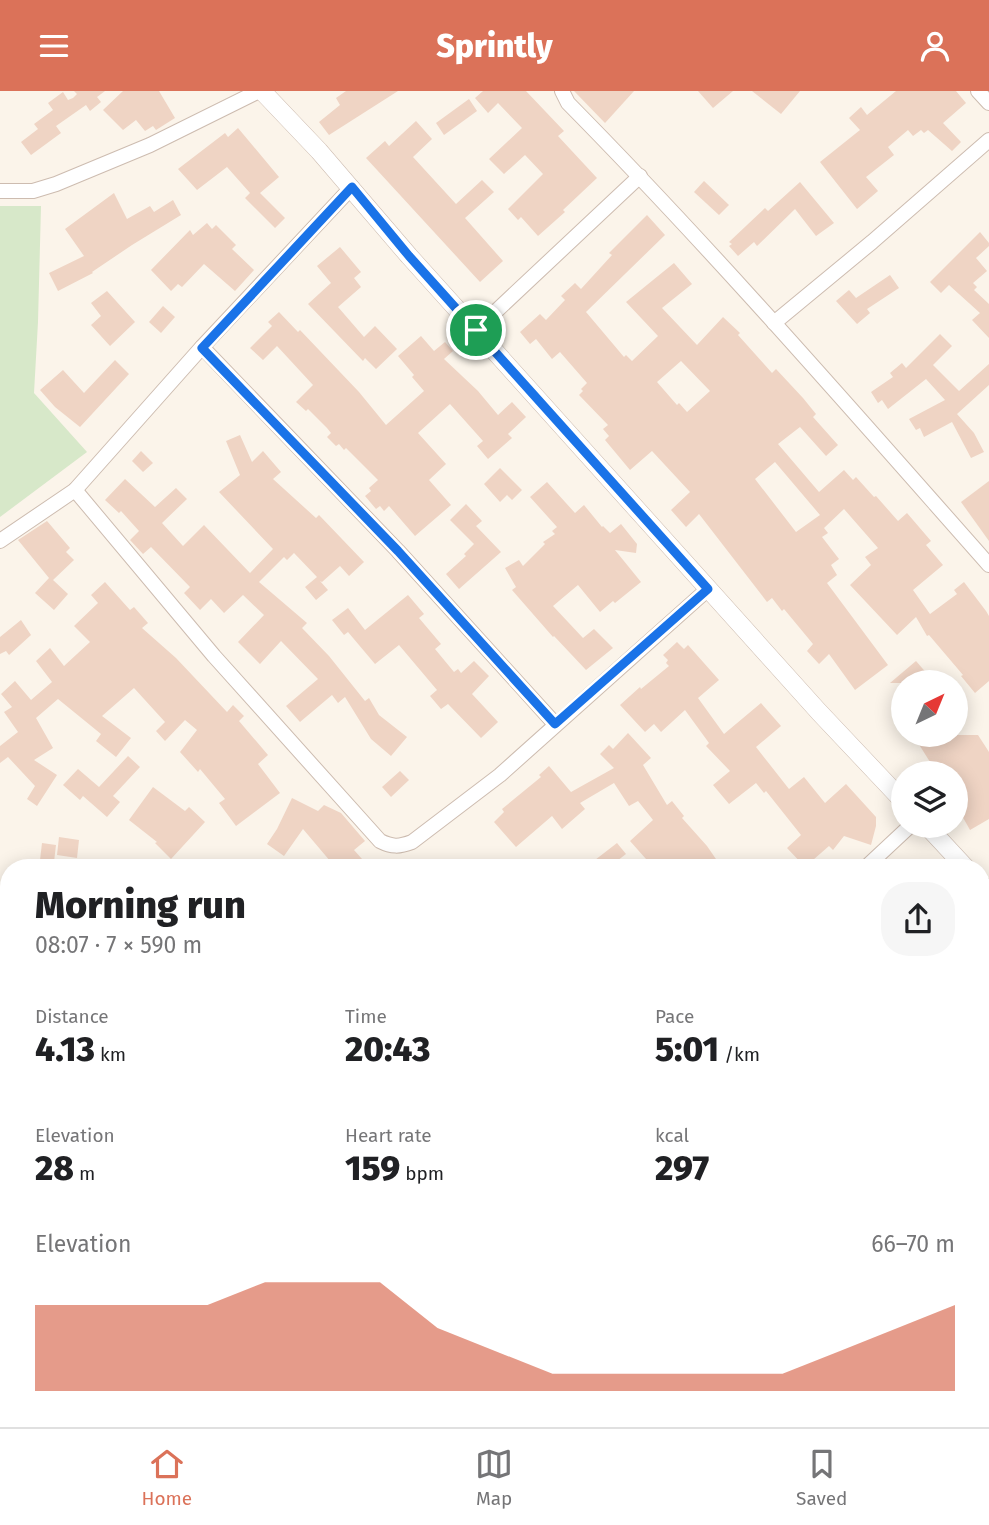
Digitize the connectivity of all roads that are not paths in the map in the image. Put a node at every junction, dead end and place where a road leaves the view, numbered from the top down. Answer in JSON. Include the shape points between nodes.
{"nodes":[{"id":1,"x":260,"y":91,"type":"edge"},
{"id":2,"x":562,"y":91,"type":"edge"},
{"id":3,"x":978,"y":91,"type":"edge"},
{"id":4,"x":989,"y":103,"type":"edge"},
{"id":5,"x":989,"y":140,"type":"edge"},
{"id":6,"x":640,"y":176,"type":"junction"},
{"id":7,"x":352,"y":187,"type":"junction"},
{"id":8,"x":0,"y":191,"type":"edge"},
{"id":9,"x":774,"y":323,"type":"junction"},
{"id":10,"x":476,"y":330,"type":"junction"},
{"id":11,"x":202,"y":348,"type":"junction"},
{"id":12,"x":75,"y":490,"type":"junction"},
{"id":13,"x":0,"y":541,"type":"edge"},
{"id":14,"x":989,"y":565,"type":"edge"},
{"id":15,"x":708,"y":589,"type":"junction"},
{"id":16,"x":555,"y":724,"type":"junction"},
{"id":17,"x":891,"y":788,"type":"edge"},
{"id":18,"x":897,"y":838,"type":"edge"},
{"id":19,"x":938,"y":838,"type":"edge"},
{"id":20,"x":875,"y":859,"type":"edge"},
{"id":21,"x":958,"y":859,"type":"edge"}],
"edges":[{"from":1,"to":7,"type":"street"},
{"from":1,"to":8,"type":"street","via":[[150,145],[56,184],[33,191]]},
{"from":2,"to":6,"type":"street","via":[[568,103]]},
{"from":3,"to":4,"type":"street"},
{"from":5,"to":9,"type":"street"},
{"from":6,"to":9,"type":"street"},
{"from":6,"to":10,"type":"street"},
{"from":7,"to":10,"type":"street"},
{"from":7,"to":11,"type":"street"},
{"from":9,"to":14,"type":"street"},
{"from":10,"to":15,"type":"street"},
{"from":11,"to":12,"type":"street"},
{"from":11,"to":16,"type":"street","via":[[398,551]]},
{"from":12,"to":13,"type":"street"},
{"from":12,"to":16,"type":"street","via":[[214,656],[380,841],[390,846],[412,842],[500,775]]},
{"from":15,"to":16,"type":"street"},
{"from":15,"to":17,"type":"street"},
{"from":18,"to":20,"type":"street"},
{"from":19,"to":21,"type":"street"}]}
